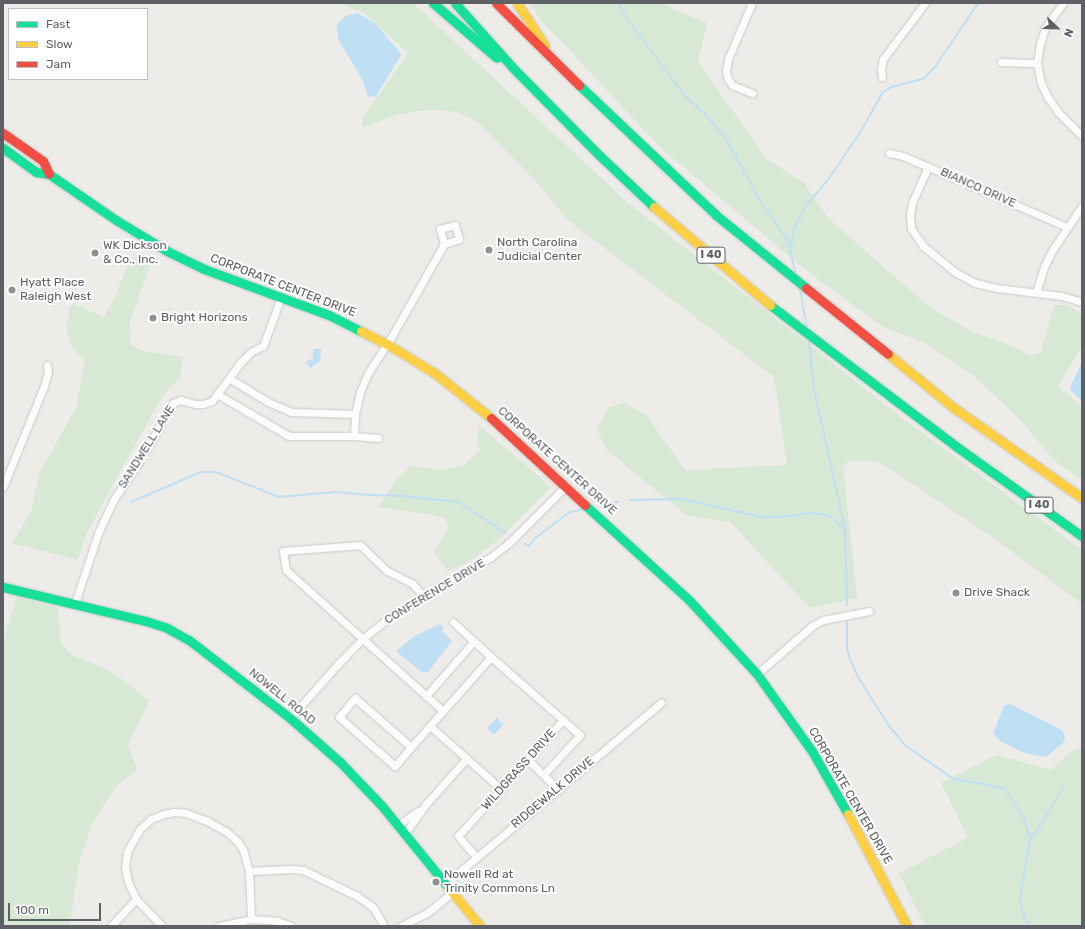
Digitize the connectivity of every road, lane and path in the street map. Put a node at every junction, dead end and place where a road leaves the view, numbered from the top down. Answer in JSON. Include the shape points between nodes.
{"nodes":[{"id":1,"x":433,"y":3,"type":"edge"},
{"id":2,"x":455,"y":3,"type":"edge"},
{"id":3,"x":496,"y":3,"type":"edge"},
{"id":4,"x":518,"y":3,"type":"edge"},
{"id":5,"x":752,"y":3,"type":"edge"},
{"id":6,"x":925,"y":3,"type":"edge"},
{"id":7,"x":1063,"y":3,"type":"edge"},
{"id":8,"x":1001,"y":62,"type":"dead end"},
{"id":9,"x":557,"y":63,"type":"junction"},
{"id":10,"x":1037,"y":63,"type":"junction"},
{"id":11,"x":515,"y":70,"type":"junction"},
{"id":12,"x":882,"y":77,"type":"dead end"},
{"id":13,"x":752,"y":92,"type":"dead end"},
{"id":14,"x":3,"y":133,"type":"edge"},
{"id":15,"x":1082,"y":136,"type":"edge"},
{"id":16,"x":3,"y":148,"type":"edge"},
{"id":17,"x":889,"y":153,"type":"dead end"},
{"id":18,"x":928,"y":167,"type":"junction"},
{"id":19,"x":49,"y":174,"type":"junction"},
{"id":20,"x":1082,"y":206,"type":"edge"},
{"id":21,"x":1067,"y":227,"type":"junction"},
{"id":22,"x":444,"y":244,"type":"dead end"},
{"id":23,"x":1036,"y":292,"type":"junction"},
{"id":24,"x":281,"y":297,"type":"junction"},
{"id":25,"x":1082,"y":302,"type":"edge"},
{"id":26,"x":387,"y":344,"type":"junction"},
{"id":27,"x":47,"y":365,"type":"dead end"},
{"id":28,"x":229,"y":378,"type":"junction"},
{"id":29,"x":217,"y":394,"type":"junction"},
{"id":30,"x":355,"y":414,"type":"junction"},
{"id":31,"x":354,"y":436,"type":"junction"},
{"id":32,"x":378,"y":438,"type":"dead end"},
{"id":33,"x":566,"y":486,"type":"junction"},
{"id":34,"x":3,"y":487,"type":"edge"},
{"id":35,"x":1082,"y":498,"type":"edge"},
{"id":36,"x":1082,"y":536,"type":"edge"},
{"id":37,"x":3,"y":587,"type":"edge"},
{"id":38,"x":423,"y":596,"type":"junction"},
{"id":39,"x":75,"y":603,"type":"junction"},
{"id":40,"x":869,"y":611,"type":"dead end"},
{"id":41,"x":453,"y":622,"type":"dead end"},
{"id":42,"x":362,"y":639,"type":"junction"},
{"id":43,"x":474,"y":641,"type":"junction"},
{"id":44,"x":491,"y":657,"type":"junction"},
{"id":45,"x":757,"y":674,"type":"junction"},
{"id":46,"x":426,"y":696,"type":"junction"},
{"id":47,"x":661,"y":703,"type":"dead end"},
{"id":48,"x":443,"y":711,"type":"junction"},
{"id":49,"x":290,"y":718,"type":"junction"},
{"id":50,"x":563,"y":720,"type":"junction"},
{"id":51,"x":430,"y":726,"type":"junction"},
{"id":52,"x":411,"y":747,"type":"junction"},
{"id":53,"x":466,"y":759,"type":"junction"},
{"id":54,"x":528,"y":760,"type":"junction"},
{"id":55,"x":544,"y":774,"type":"junction"},
{"id":56,"x":502,"y":790,"type":"junction"},
{"id":57,"x":558,"y":790,"type":"junction"},
{"id":58,"x":426,"y":804,"type":"junction"},
{"id":59,"x":398,"y":825,"type":"junction"},
{"id":60,"x":405,"y":833,"type":"junction"},
{"id":61,"x":476,"y":857,"type":"junction"},
{"id":62,"x":249,"y":871,"type":"junction"},
{"id":63,"x":445,"y":884,"type":"junction"},
{"id":64,"x":452,"y":893,"type":"junction"},
{"id":65,"x":136,"y":899,"type":"junction"},
{"id":66,"x":251,"y":918,"type":"junction"},
{"id":67,"x":111,"y":926,"type":"edge"},
{"id":68,"x":162,"y":926,"type":"edge"},
{"id":69,"x":218,"y":926,"type":"edge"},
{"id":70,"x":292,"y":926,"type":"edge"},
{"id":71,"x":384,"y":926,"type":"edge"},
{"id":72,"x":401,"y":926,"type":"edge"},
{"id":73,"x":480,"y":926,"type":"edge"},
{"id":74,"x":907,"y":926,"type":"edge"}],
"edges":[{"from":1,"to":11,"type":"main road","via":[[485,49]]},
{"from":2,"to":11,"type":"main road","number":"I 40"},
{"from":3,"to":9,"type":"main road","number":"I 40"},
{"from":4,"to":9,"type":"main road"},
{"from":5,"to":13,"type":"street","via":[[728,59],[726,71],[732,84]]},
{"from":6,"to":12,"type":"street","via":[[883,59]]},
{"from":7,"to":10,"type":"street","via":[[1045,28]]},
{"from":8,"to":10,"type":"street"},
{"from":9,"to":35,"type":"main road","number":"I 40","via":[[645,150],[716,215],[954,408]]},
{"from":10,"to":15,"type":"street","via":[[1041,83],[1050,102]]},
{"from":11,"to":36,"type":"main road","number":"I 40","via":[[649,203],[780,314],[957,447]]},
{"from":14,"to":19,"type":"main road","name":"CORPORATE CENTER DRIVE","via":[[43,161]]},
{"from":16,"to":19,"type":"main road","name":"CORPORATE CENTER DRIVE","via":[[36,172]]},
{"from":17,"to":18,"type":"street","name":"BIANCO DRIVE","via":[[904,156]]},
{"from":18,"to":21,"type":"street","name":"BIANCO DRIVE"},
{"from":18,"to":23,"type":"street","via":[[912,203],[910,216],[911,228],[918,241],[955,272],[969,280],[989,287]]},
{"from":19,"to":24,"type":"main road","name":"CORPORATE CENTER DRIVE","via":[[112,218],[167,251],[204,269]]},
{"from":20,"to":21,"type":"street"},
{"from":21,"to":23,"type":"street","via":[[1045,265]]},
{"from":22,"to":26,"type":"street"},
{"from":23,"to":25,"type":"street"},
{"from":24,"to":26,"type":"main road","name":"CORPORATE CENTER DRIVE","via":[[329,315]]},
{"from":24,"to":28,"type":"street","name":"SANDWELL LANE","via":[[263,346],[251,352]]},
{"from":26,"to":30,"type":"street","via":[[368,373]]},
{"from":26,"to":33,"type":"main road","name":"CORPORATE CENTER DRIVE","via":[[436,374],[469,399]]},
{"from":27,"to":34,"type":"street","via":[[44,386]]},
{"from":28,"to":29,"type":"street","name":"SANDWELL LANE"},
{"from":28,"to":30,"type":"street","via":[[268,402],[291,412]]},
{"from":29,"to":31,"type":"street","via":[[289,436]]},
{"from":29,"to":39,"type":"street","name":"SANDWELL LANE","via":[[212,401],[203,404],[180,400],[173,403],[114,499],[98,531]]},
{"from":30,"to":31,"type":"street"},
{"from":31,"to":32,"type":"street"},
{"from":33,"to":38,"type":"street","name":"CONFERENCE DRIVE","via":[[509,543],[491,557]]},
{"from":33,"to":45,"type":"main road","name":"CORPORATE CENTER DRIVE","via":[[690,601]]},
{"from":37,"to":39,"type":"main road","name":"NOWELL ROAD"},
{"from":38,"to":42,"type":"street","name":"CONFERENCE DRIVE"},
{"from":38,"to":42,"type":"street","via":[[413,584],[386,570],[360,545],[283,551],[286,570]]},
{"from":39,"to":49,"type":"main road","name":"NOWELL ROAD","via":[[146,621],[179,634],[213,657]]},
{"from":40,"to":45,"type":"street","via":[[823,620],[812,626]]},
{"from":41,"to":43,"type":"street","name":"WILDGRASS DRIVE"},
{"from":42,"to":46,"type":"street"},
{"from":42,"to":49,"type":"street","name":"CONFERENCE DRIVE"},
{"from":43,"to":44,"type":"street","name":"WILDGRASS DRIVE"},
{"from":43,"to":46,"type":"street"},
{"from":44,"to":48,"type":"street"},
{"from":44,"to":50,"type":"street","name":"WILDGRASS DRIVE"},
{"from":45,"to":74,"type":"main road","name":"CORPORATE CENTER DRIVE","via":[[812,751]]},
{"from":46,"to":48,"type":"street"},
{"from":47,"to":57,"type":"street","name":"RIDGEWALK DRIVE"},
{"from":48,"to":51,"type":"street"},
{"from":49,"to":59,"type":"main road","name":"NOWELL ROAD","via":[[347,768]]},
{"from":50,"to":54,"type":"street","name":"WILDGRASS DRIVE"},
{"from":50,"to":55,"type":"street","via":[[580,735]]},
{"from":51,"to":52,"type":"street"},
{"from":51,"to":53,"type":"street"},
{"from":52,"to":52,"type":"street","via":[[355,698],[339,717],[395,766]]},
{"from":53,"to":56,"type":"street"},
{"from":53,"to":58,"type":"street"},
{"from":54,"to":55,"type":"street"},
{"from":54,"to":56,"type":"street","name":"WILDGRASS DRIVE"},
{"from":55,"to":57,"type":"street"},
{"from":56,"to":61,"type":"street","name":"WILDGRASS DRIVE","via":[[458,836]]},
{"from":57,"to":61,"type":"street","name":"RIDGEWALK DRIVE"},
{"from":58,"to":59,"type":"street"},
{"from":58,"to":60,"type":"street"},
{"from":59,"to":60,"type":"main road","name":"NOWELL ROAD"},
{"from":60,"to":63,"type":"main road","name":"NOWELL ROAD"},
{"from":61,"to":63,"type":"street","name":"RIDGEWALK DRIVE"},
{"from":62,"to":65,"type":"street","via":[[243,850],[227,832],[198,816],[186,813],[164,814],[152,819],[140,829],[127,852],[125,867],[128,882]]},
{"from":62,"to":66,"type":"street"},
{"from":62,"to":71,"type":"street","via":[[303,870],[373,907]]},
{"from":63,"to":64,"type":"main road","name":"NOWELL ROAD"},
{"from":64,"to":72,"type":"street","via":[[427,913]]},
{"from":64,"to":73,"type":"main road","name":"NOWELL ROAD"},
{"from":65,"to":67,"type":"street"},
{"from":65,"to":68,"type":"street"},
{"from":66,"to":69,"type":"street"},
{"from":66,"to":70,"type":"street","via":[[277,921]]}]}
